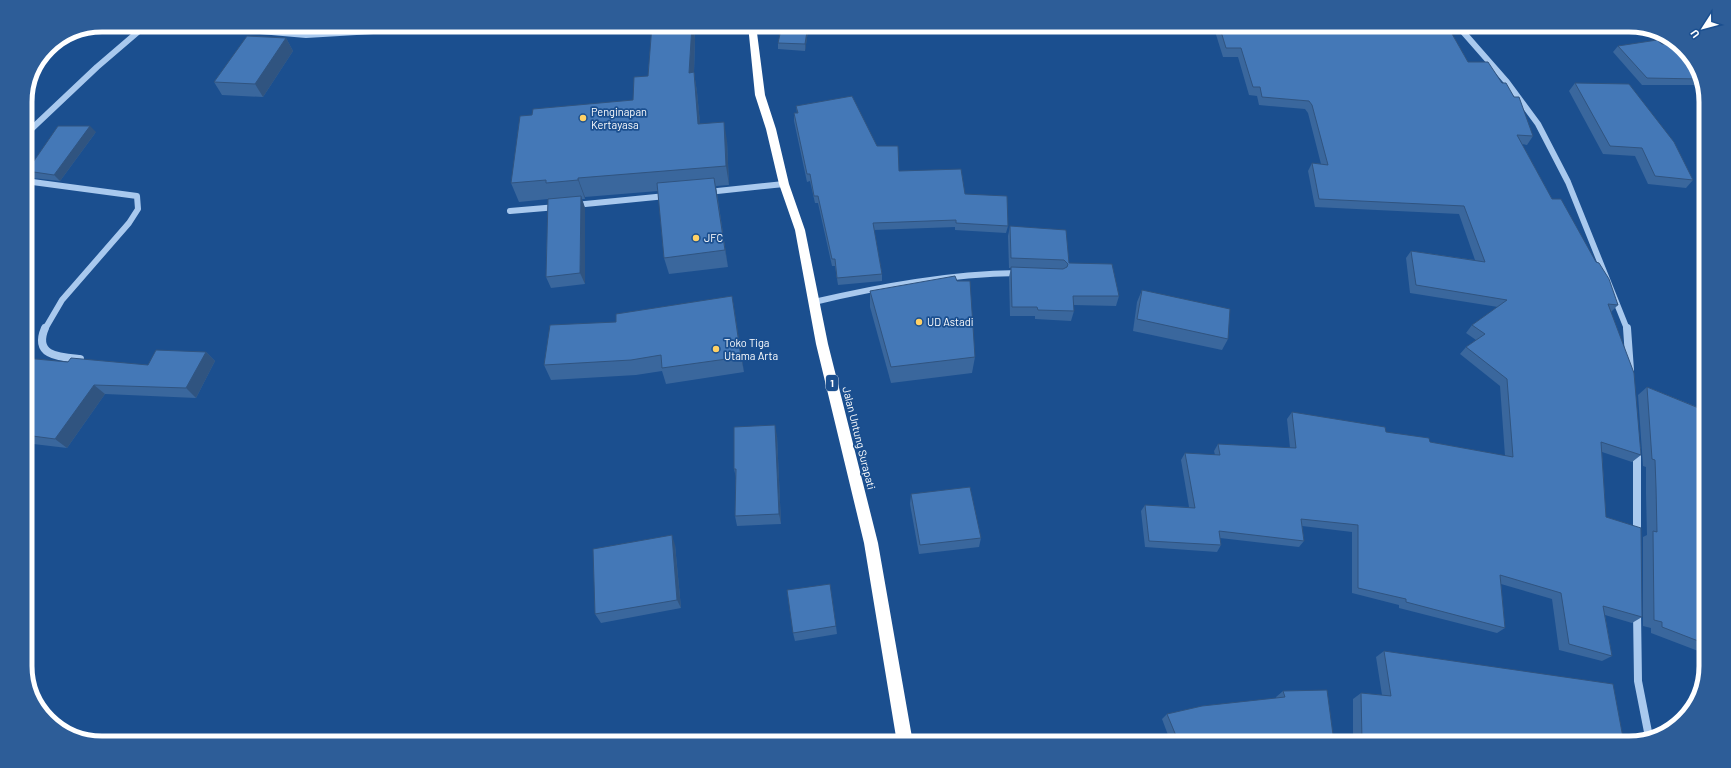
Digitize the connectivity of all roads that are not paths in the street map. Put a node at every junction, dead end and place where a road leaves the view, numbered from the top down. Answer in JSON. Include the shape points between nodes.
{"nodes":[{"id":1,"x":138,"y":32,"type":"edge"},
{"id":2,"x":273,"y":32,"type":"edge"},
{"id":3,"x":354,"y":32,"type":"edge"},
{"id":4,"x":753,"y":32,"type":"edge"},
{"id":5,"x":1463,"y":32,"type":"edge"},
{"id":6,"x":32,"y":128,"type":"edge"},
{"id":7,"x":32,"y":182,"type":"edge"},
{"id":8,"x":784,"y":184,"type":"junction"},
{"id":9,"x":705,"y":192,"type":"edge"},
{"id":10,"x":673,"y":195,"type":"edge"},
{"id":11,"x":510,"y":212,"type":"dead end"},
{"id":12,"x":1024,"y":274,"type":"edge"},
{"id":13,"x":814,"y":302,"type":"junction"},
{"id":14,"x":88,"y":360,"type":"edge"},
{"id":15,"x":1631,"y":378,"type":"edge"},
{"id":16,"x":1636,"y":439,"type":"edge"},
{"id":17,"x":1637,"y":545,"type":"edge"},
{"id":18,"x":1637,"y":600,"type":"edge"},
{"id":19,"x":1648,"y":734,"type":"edge"},
{"id":20,"x":904,"y":736,"type":"edge"}],
"edges":[{"from":1,"to":6,"type":"street"},
{"from":2,"to":3,"type":"street","via":[[306,35]]},
{"from":4,"to":8,"type":"highway","name":"Jalan Untung Surapati","number":"1","via":[[760,95]]},
{"from":5,"to":15,"type":"street","via":[[1507,82],[1538,124],[1568,182],[1627,325]]},
{"from":7,"to":14,"type":"street","via":[[136,196],[138,209],[128,225],[70,291],[47,322],[40,338],[42,347],[49,353],[58,357]]},
{"from":8,"to":9,"type":"street"},
{"from":8,"to":13,"type":"highway","name":"Jalan Untung Surapati","number":"1","via":[[800,230]]},
{"from":10,"to":11,"type":"street"},
{"from":12,"to":13,"type":"street","via":[[979,273],[934,277],[865,289]]},
{"from":13,"to":20,"type":"highway","name":"Jalan Untung Surapati","number":"1","via":[[871,543]]},
{"from":16,"to":17,"type":"street"},
{"from":18,"to":19,"type":"street","via":[[1638,681]]}]}
